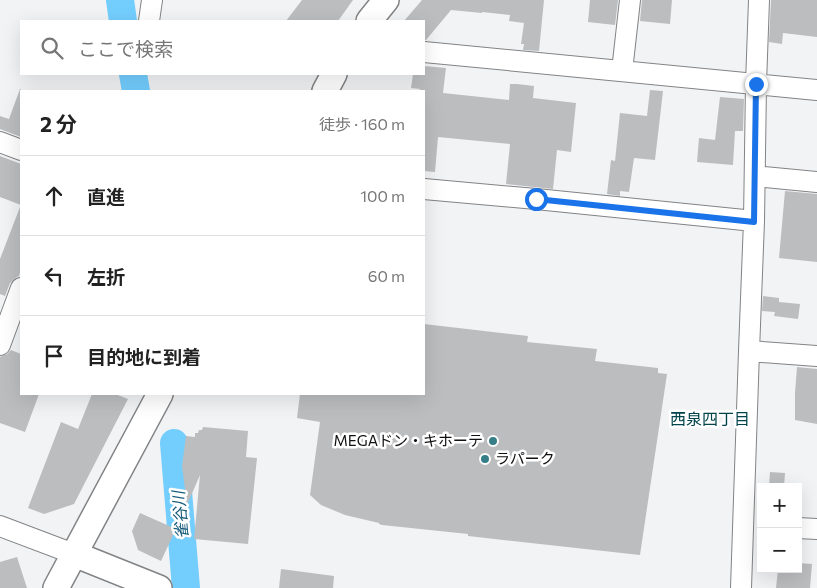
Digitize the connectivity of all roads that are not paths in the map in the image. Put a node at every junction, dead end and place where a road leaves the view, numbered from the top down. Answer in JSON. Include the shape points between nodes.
{"nodes":[{"id":1,"x":152,"y":0,"type":"edge"},
{"id":2,"x":386,"y":0,"type":"edge"},
{"id":3,"x":630,"y":0,"type":"edge"},
{"id":4,"x":759,"y":0,"type":"edge"},
{"id":5,"x":149,"y":20,"type":"edge"},
{"id":6,"x":370,"y":20,"type":"edge"},
{"id":7,"x":425,"y":52,"type":"edge"},
{"id":8,"x":622,"y":71,"type":"junction"},
{"id":9,"x":333,"y":75,"type":"edge"},
{"id":10,"x":756,"y":84,"type":"junction"},
{"id":11,"x":326,"y":90,"type":"edge"},
{"id":12,"x":817,"y":90,"type":"edge"},
{"id":13,"x":0,"y":142,"type":"edge"},
{"id":14,"x":20,"y":150,"type":"edge"},
{"id":15,"x":755,"y":176,"type":"junction"},
{"id":16,"x":817,"y":182,"type":"edge"},
{"id":17,"x":425,"y":189,"type":"edge"},
{"id":18,"x":754,"y":222,"type":"junction"},
{"id":19,"x":20,"y":292,"type":"edge"},
{"id":20,"x":9,"y":338,"type":"edge"},
{"id":21,"x":749,"y":351,"type":"junction"},
{"id":22,"x":817,"y":356,"type":"edge"},
{"id":23,"x":159,"y":395,"type":"edge"},
{"id":24,"x":752,"y":524,"type":"edge"},
{"id":25,"x":0,"y":526,"type":"edge"},
{"id":26,"x":802,"y":528,"type":"edge"},
{"id":27,"x":817,"y":529,"type":"edge"},
{"id":28,"x":74,"y":554,"type":"junction"},
{"id":29,"x":56,"y":588,"type":"edge"},
{"id":30,"x":159,"y":588,"type":"edge"},
{"id":31,"x":741,"y":588,"type":"edge"}],
"edges":[{"from":1,"to":5,"type":"street"},
{"from":2,"to":6,"type":"main road"},
{"from":3,"to":8,"type":"street"},
{"from":4,"to":10,"type":"street"},
{"from":7,"to":8,"type":"street"},
{"from":8,"to":10,"type":"street"},
{"from":9,"to":11,"type":"main road"},
{"from":10,"to":12,"type":"street"},
{"from":10,"to":15,"type":"street"},
{"from":13,"to":14,"type":"street"},
{"from":15,"to":16,"type":"street"},
{"from":15,"to":18,"type":"street"},
{"from":17,"to":18,"type":"street"},
{"from":18,"to":21,"type":"street"},
{"from":19,"to":20,"type":"street"},
{"from":21,"to":22,"type":"street"},
{"from":21,"to":24,"type":"street"},
{"from":23,"to":28,"type":"main road"},
{"from":24,"to":31,"type":"street"},
{"from":25,"to":28,"type":"street"},
{"from":26,"to":27,"type":"street"},
{"from":28,"to":29,"type":"main road"},
{"from":28,"to":30,"type":"main road"}]}
